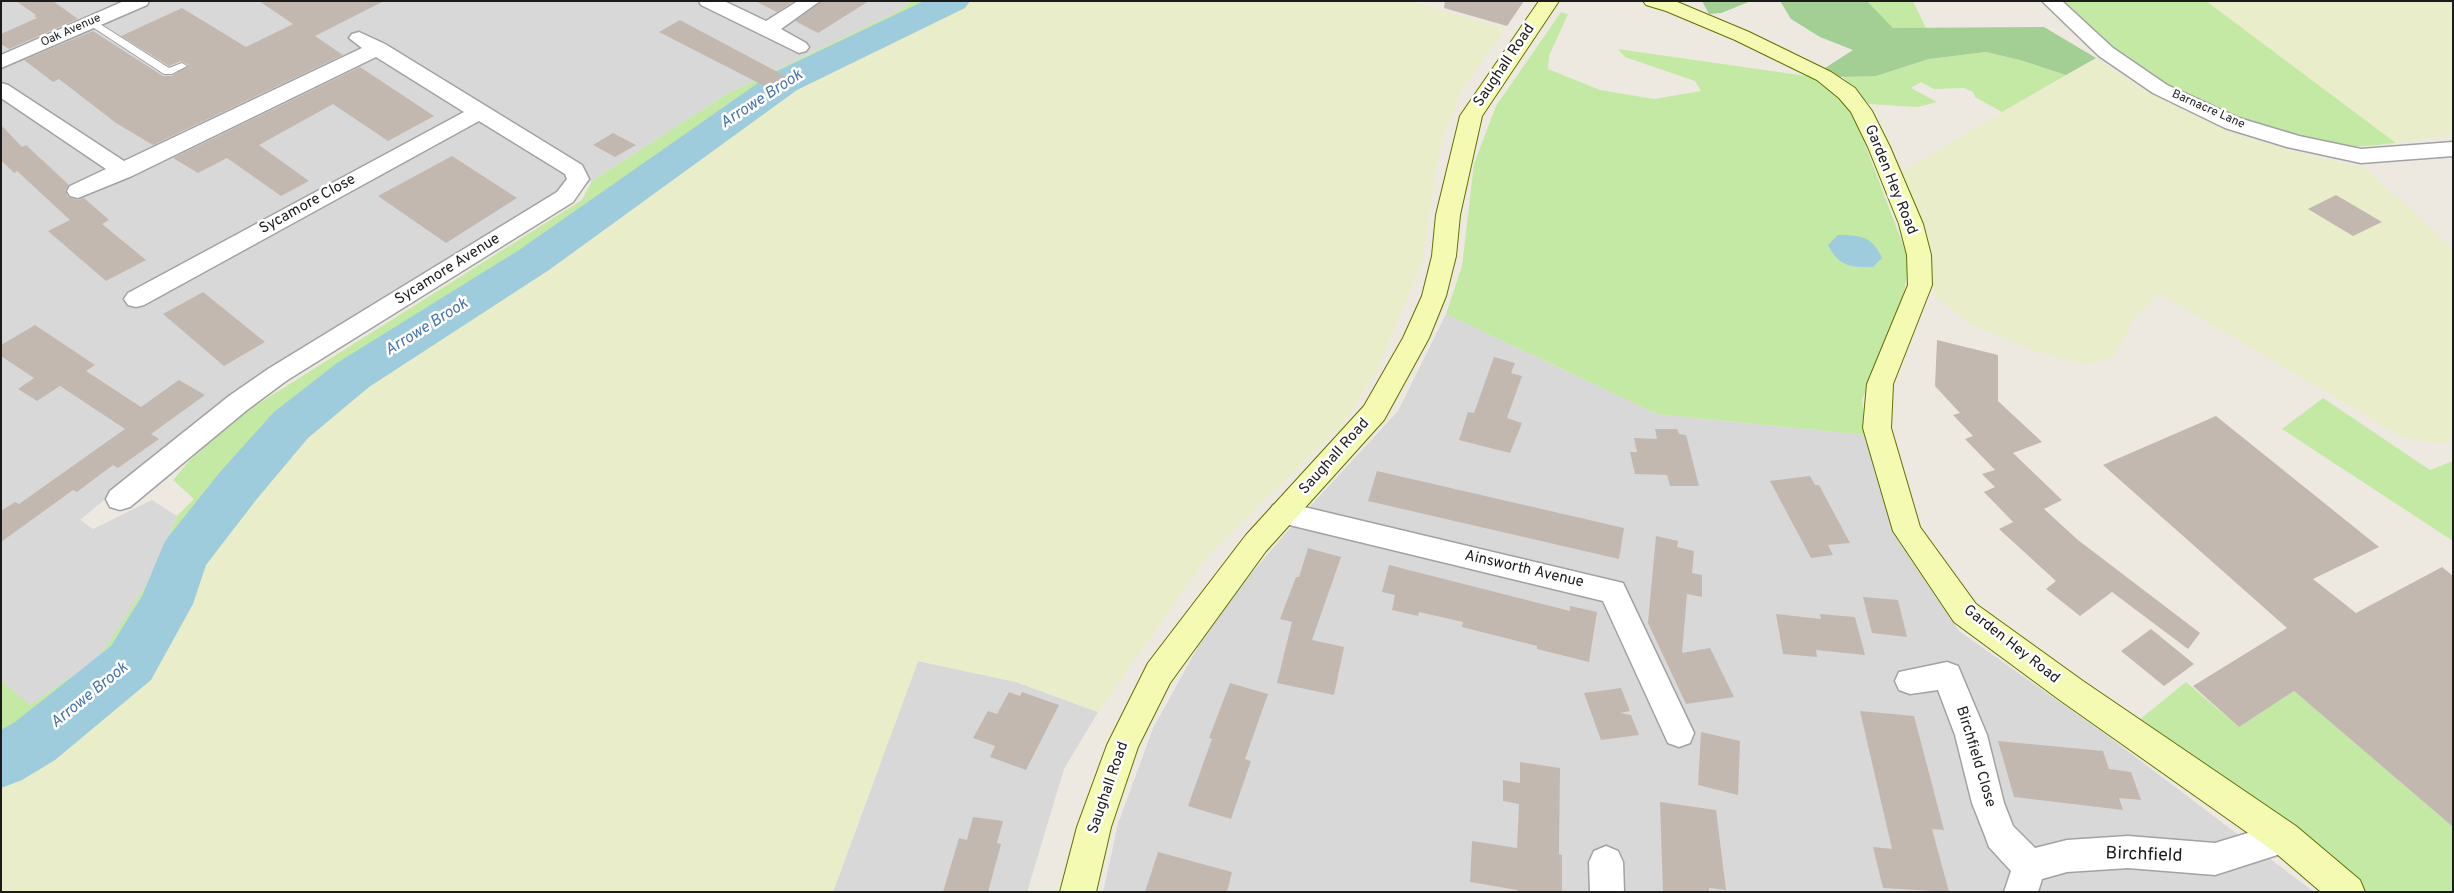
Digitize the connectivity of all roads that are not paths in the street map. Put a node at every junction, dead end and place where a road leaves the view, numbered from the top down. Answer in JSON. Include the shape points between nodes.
{"nodes":[{"id":1,"x":140,"y":1,"type":"edge"},
{"id":2,"x":708,"y":1,"type":"edge"},
{"id":3,"x":811,"y":1,"type":"edge"},
{"id":4,"x":1549,"y":1,"type":"edge"},
{"id":5,"x":1653,"y":1,"type":"edge"},
{"id":6,"x":2051,"y":1,"type":"edge"},
{"id":7,"x":107,"y":7,"type":"edge"},
{"id":8,"x":92,"y":22,"type":"junction"},
{"id":9,"x":767,"y":29,"type":"junction"},
{"id":10,"x":799,"y":47,"type":"dead end"},
{"id":11,"x":1,"y":62,"type":"edge"},
{"id":12,"x":182,"y":66,"type":"dead end"},
{"id":13,"x":1,"y":89,"type":"edge"},
{"id":14,"x":479,"y":112,"type":"junction"},
{"id":15,"x":2451,"y":151,"type":"edge"},
{"id":16,"x":124,"y":171,"type":"junction"},
{"id":17,"x":78,"y":191,"type":"dead end"},
{"id":18,"x":136,"y":299,"type":"dead end"},
{"id":19,"x":120,"y":499,"type":"dead end"},
{"id":20,"x":1283,"y":514,"type":"junction"},
{"id":21,"x":1910,"y":681,"type":"dead end"},
{"id":22,"x":1679,"y":734,"type":"dead end"},
{"id":23,"x":2284,"y":838,"type":"junction"},
{"id":24,"x":2025,"y":879,"type":"edge"},
{"id":25,"x":1078,"y":892,"type":"edge"},
{"id":26,"x":2348,"y":892,"type":"edge"}],
"edges":[{"from":1,"to":7,"type":"street","name":"Oak Avenue"},
{"from":2,"to":9,"type":"street"},
{"from":3,"to":9,"type":"street"},
{"from":4,"to":20,"type":"street","name":"Saughall Road","via":[[1472,116],[1448,215],[1444,256],[1434,296],[1416,338],[1374,412]]},
{"from":5,"to":23,"type":"street","name":"Garden Hey Road","via":[[1742,36],[1824,76],[1847,93],[1861,110],[1911,224],[1919,255],[1920,285],[1880,384],[1877,428],[1907,531],[1965,613]]},
{"from":6,"to":15,"type":"street","name":"Barnacre Lane","via":[[2106,52],[2152,83],[2232,123],[2295,142],[2362,156]]},
{"from":7,"to":8,"type":"street","name":"Oak Avenue"},
{"from":8,"to":11,"type":"street","name":"Oak Avenue"},
{"from":8,"to":12,"type":"lane","via":[[168,72]]},
{"from":9,"to":10,"type":"street"},
{"from":13,"to":16,"type":"street"},
{"from":14,"to":16,"type":"street","name":"Sycamore Avenue","via":[[368,43]]},
{"from":14,"to":18,"type":"street","name":"Sycamore Close"},
{"from":14,"to":19,"type":"street","name":"Sycamore Avenue","via":[[574,170],[578,179],[565,197],[277,375]]},
{"from":16,"to":17,"type":"street","name":"Sycamore Avenue"},
{"from":20,"to":22,"type":"street","name":"Ainsworth Avenue","via":[[1613,591]]},
{"from":20,"to":25,"type":"street","name":"Saughall Road","via":[[1256,543],[1159,673],[1123,745],[1094,827]]},
{"from":21,"to":24,"type":"street","name":"Birchfield Close","via":[[1947,675],[1971,735],[1988,803],[2001,836]]},
{"from":23,"to":24,"type":"street","name":"Birchfield","via":[[2215,859],[2128,852],[2067,856]]},
{"from":23,"to":26,"type":"street","name":"Garden Hey Road"}]}
